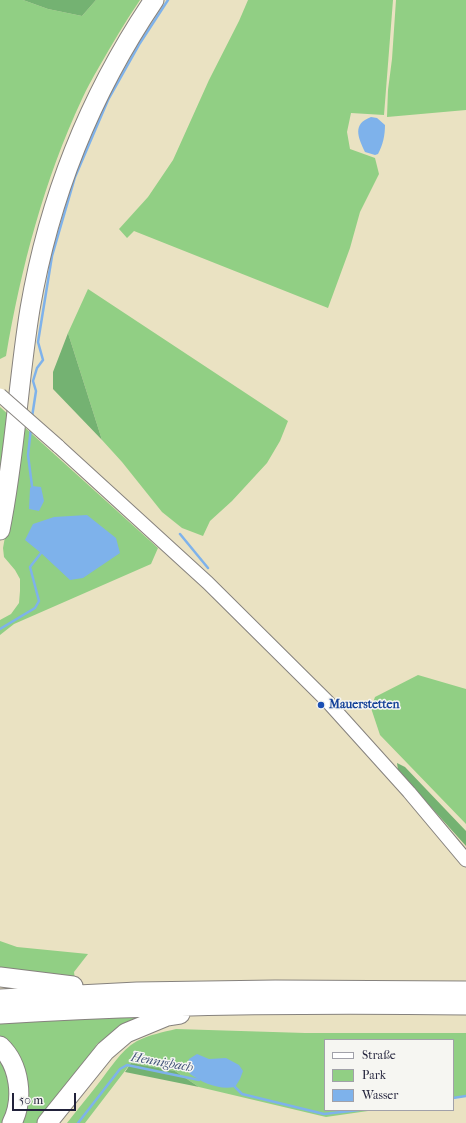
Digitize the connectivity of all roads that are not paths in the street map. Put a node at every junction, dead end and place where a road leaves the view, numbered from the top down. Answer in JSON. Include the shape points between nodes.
{"nodes":[{"id":1,"x":154,"y":0,"type":"edge"},
{"id":2,"x":0,"y":395,"type":"edge"},
{"id":3,"x":0,"y":530,"type":"edge"},
{"id":4,"x":466,"y":860,"type":"edge"},
{"id":5,"x":0,"y":977,"type":"edge"},
{"id":6,"x":466,"y":990,"type":"edge"},
{"id":7,"x":137,"y":992,"type":"junction"},
{"id":8,"x":0,"y":999,"type":"edge"},
{"id":9,"x":219,"y":1005,"type":"junction"},
{"id":10,"x":466,"y":1005,"type":"edge"},
{"id":11,"x":0,"y":1014,"type":"edge"},
{"id":12,"x":0,"y":1046,"type":"edge"},
{"id":13,"x":12,"y":1123,"type":"edge"},
{"id":14,"x":46,"y":1123,"type":"edge"}],
"edges":[{"from":1,"to":3,"type":"highway","via":[[121,52],[96,101],[69,163],[47,232],[30,310]]},
{"from":2,"to":4,"type":"street","bridge":true,"via":[[208,583],[327,701]]},
{"from":5,"to":7,"type":"highway","via":[[72,986],[120,988]]},
{"from":6,"to":7,"type":"highway"},
{"from":7,"to":8,"type":"highway"},
{"from":9,"to":10,"type":"highway"},
{"from":9,"to":11,"type":"highway"},
{"from":9,"to":14,"type":"highway","via":[[198,1013],[167,1016],[126,1033],[104,1051]]},
{"from":12,"to":13,"type":"highway","via":[[12,1062],[17,1075],[18,1102]]}]}
